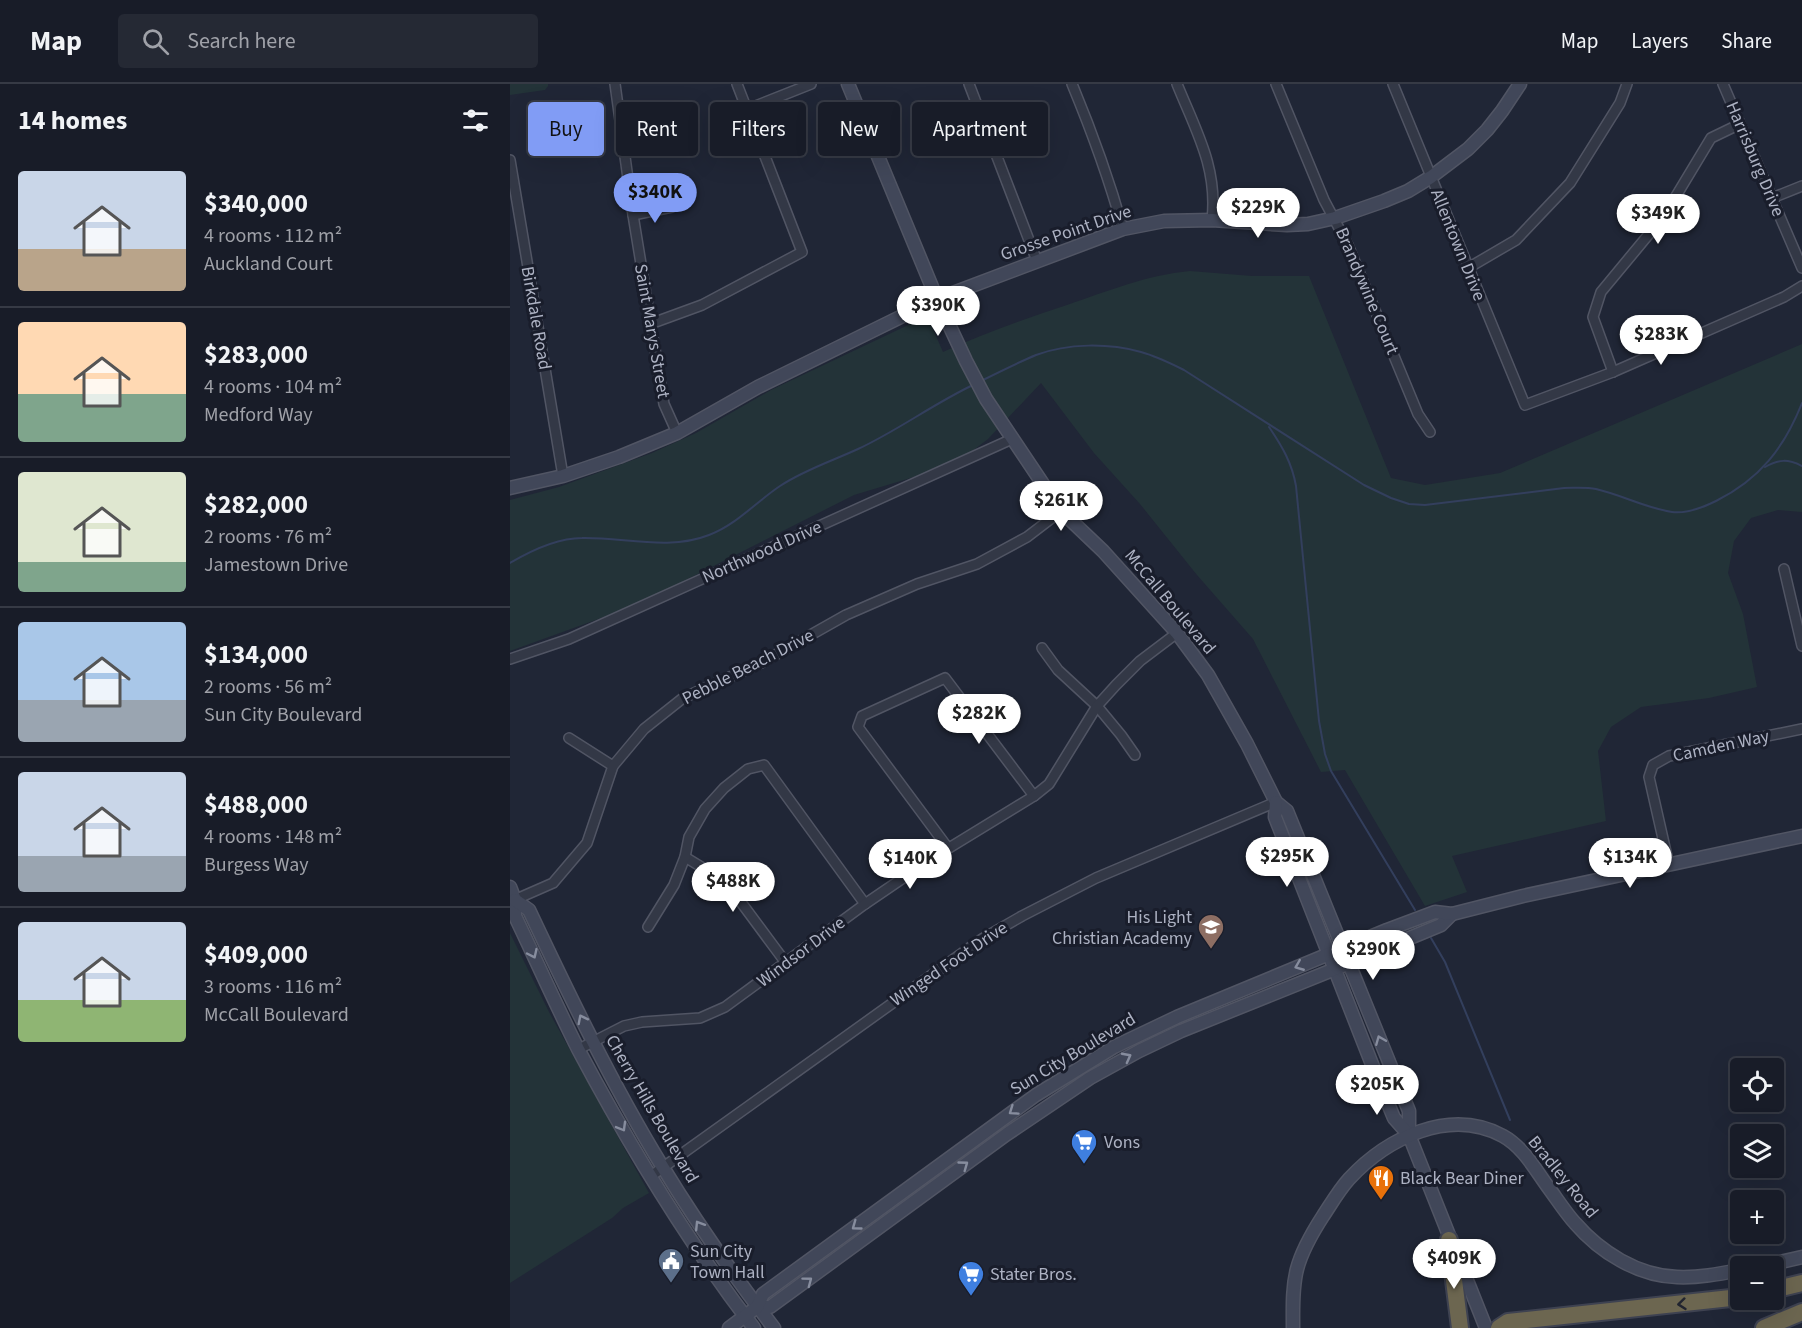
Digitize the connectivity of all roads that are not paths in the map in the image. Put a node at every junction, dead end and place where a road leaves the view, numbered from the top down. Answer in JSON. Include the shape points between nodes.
{"nodes":[{"id":1,"x":615,"y":84,"type":"edge"},
{"id":2,"x":737,"y":84,"type":"edge"},
{"id":3,"x":811,"y":84,"type":"edge"},
{"id":4,"x":848,"y":84,"type":"edge"},
{"id":5,"x":969,"y":84,"type":"edge"},
{"id":6,"x":1072,"y":84,"type":"edge"},
{"id":7,"x":1177,"y":84,"type":"edge"},
{"id":8,"x":1276,"y":84,"type":"edge"},
{"id":9,"x":1393,"y":84,"type":"edge"},
{"id":10,"x":1520,"y":84,"type":"edge"},
{"id":11,"x":1627,"y":84,"type":"edge"},
{"id":12,"x":1723,"y":84,"type":"edge"},
{"id":13,"x":745,"y":102,"type":"edge"},
{"id":14,"x":766,"y":102,"type":"edge"},
{"id":15,"x":1740,"y":124,"type":"junction"},
{"id":16,"x":766,"y":156,"type":"edge"},
{"id":17,"x":510,"y":160,"type":"edge"},
{"id":18,"x":1431,"y":177,"type":"junction"},
{"id":19,"x":1802,"y":186,"type":"edge"},
{"id":20,"x":512,"y":192,"type":"edge"},
{"id":21,"x":1773,"y":198,"type":"junction"},
{"id":22,"x":672,"y":207,"type":"dead end"},
{"id":23,"x":633,"y":215,"type":"junction"},
{"id":24,"x":1335,"y":219,"type":"junction"},
{"id":25,"x":1212,"y":220,"type":"junction"},
{"id":26,"x":1123,"y":229,"type":"junction"},
{"id":27,"x":1037,"y":261,"type":"junction"},
{"id":28,"x":1468,"y":268,"type":"junction"},
{"id":29,"x":1802,"y":268,"type":"edge"},
{"id":30,"x":1802,"y":286,"type":"edge"},
{"id":31,"x":937,"y":299,"type":"junction"},
{"id":32,"x":650,"y":324,"type":"junction"},
{"id":33,"x":1613,"y":372,"type":"junction"},
{"id":34,"x":1430,"y":432,"type":"dead end"},
{"id":35,"x":676,"y":433,"type":"junction"},
{"id":36,"x":1012,"y":439,"type":"junction"},
{"id":37,"x":563,"y":476,"type":"junction"},
{"id":38,"x":510,"y":488,"type":"edge"},
{"id":39,"x":1060,"y":511,"type":"junction"},
{"id":40,"x":1784,"y":568,"type":"dead end"},
{"id":41,"x":1177,"y":633,"type":"junction"},
{"id":42,"x":1802,"y":646,"type":"edge"},
{"id":43,"x":1042,"y":648,"type":"dead end"},
{"id":44,"x":510,"y":659,"type":"edge"},
{"id":45,"x":1097,"y":706,"type":"junction"},
{"id":46,"x":1802,"y":729,"type":"edge"},
{"id":47,"x":569,"y":738,"type":"dead end"},
{"id":48,"x":1135,"y":755,"type":"dead end"},
{"id":49,"x":613,"y":766,"type":"junction"},
{"id":50,"x":1034,"y":796,"type":"junction"},
{"id":51,"x":1276,"y":802,"type":"junction"},
{"id":52,"x":1802,"y":836,"type":"edge"},
{"id":53,"x":948,"y":848,"type":"junction"},
{"id":54,"x":685,"y":857,"type":"junction"},
{"id":55,"x":1670,"y":865,"type":"junction"},
{"id":56,"x":510,"y":887,"type":"edge"},
{"id":57,"x":513,"y":901,"type":"edge"},
{"id":58,"x":865,"y":904,"type":"junction"},
{"id":59,"x":1452,"y":914,"type":"junction"},
{"id":60,"x":648,"y":927,"type":"dead end"},
{"id":61,"x":1343,"y":948,"type":"junction"},
{"id":62,"x":1329,"y":954,"type":"junction"},
{"id":63,"x":786,"y":963,"type":"junction"},
{"id":64,"x":1350,"y":963,"type":"junction"},
{"id":65,"x":1335,"y":969,"type":"junction"},
{"id":66,"x":593,"y":1042,"type":"junction"},
{"id":67,"x":579,"y":1049,"type":"junction"},
{"id":68,"x":1409,"y":1135,"type":"junction"},
{"id":69,"x":663,"y":1168,"type":"junction"},
{"id":70,"x":651,"y":1176,"type":"junction"},
{"id":71,"x":1449,"y":1240,"type":"junction"},
{"id":72,"x":1802,"y":1257,"type":"edge"},
{"id":73,"x":1784,"y":1261,"type":"edge"},
{"id":74,"x":1730,"y":1272,"type":"edge"},
{"id":75,"x":1802,"y":1283,"type":"edge"},
{"id":76,"x":1784,"y":1287,"type":"edge"},
{"id":77,"x":1730,"y":1298,"type":"edge"},
{"id":78,"x":758,"y":1306,"type":"junction"},
{"id":79,"x":1802,"y":1312,"type":"edge"},
{"id":80,"x":744,"y":1316,"type":"junction"},
{"id":81,"x":729,"y":1328,"type":"edge"},
{"id":82,"x":754,"y":1328,"type":"edge"},
{"id":83,"x":774,"y":1328,"type":"edge"},
{"id":84,"x":1293,"y":1328,"type":"edge"},
{"id":85,"x":1460,"y":1328,"type":"edge"},
{"id":86,"x":1486,"y":1328,"type":"edge"},
{"id":87,"x":1499,"y":1328,"type":"edge"},
{"id":88,"x":1764,"y":1328,"type":"edge"}],
"edges":[{"from":1,"to":23,"type":"street","name":"Saint Marys Street"},
{"from":2,"to":13,"type":"street"},
{"from":3,"to":14,"type":"street"},
{"from":4,"to":31,"type":"street","name":"McCall Boulevard"},
{"from":5,"to":27,"type":"street"},
{"from":6,"to":26,"type":"street"},
{"from":7,"to":25,"type":"street","via":[[1207,156],[1213,180]]},
{"from":8,"to":24,"type":"street","name":"Brandywine Court"},
{"from":9,"to":18,"type":"street","name":"Allentown Drive"},
{"from":10,"to":18,"type":"street","name":"Grosse Point Drive","via":[[1487,130]]},
{"from":11,"to":28,"type":"street","via":[[1620,103],[1570,183],[1516,240]]},
{"from":12,"to":15,"type":"street","name":"Harrisburg Drive"},
{"from":15,"to":21,"type":"street","name":"Harrisburg Drive"},
{"from":15,"to":33,"type":"street","via":[[1711,138],[1664,216],[1601,292],[1593,317]]},
{"from":16,"to":32,"type":"street","via":[[802,252],[702,305]]},
{"from":17,"to":20,"type":"street","name":"Birkdale Road"},
{"from":18,"to":24,"type":"street","name":"Grosse Point Drive","via":[[1408,191]]},
{"from":18,"to":28,"type":"street","name":"Allentown Drive"},
{"from":19,"to":21,"type":"street"},
{"from":20,"to":37,"type":"street","name":"Birkdale Road"},
{"from":21,"to":29,"type":"street","name":"Harrisburg Drive"},
{"from":22,"to":23,"type":"street"},
{"from":23,"to":32,"type":"street","name":"Saint Marys Street"},
{"from":24,"to":25,"type":"street","name":"Grosse Point Drive","via":[[1287,225]]},
{"from":24,"to":34,"type":"street","name":"Brandywine Court","via":[[1418,414]]},
{"from":25,"to":26,"type":"street","name":"Grosse Point Drive","via":[[1164,221]]},
{"from":26,"to":27,"type":"street","name":"Grosse Point Drive"},
{"from":27,"to":31,"type":"street","name":"Grosse Point Drive"},
{"from":28,"to":33,"type":"street","name":"Allentown Drive","via":[[1525,405]]},
{"from":30,"to":33,"type":"street"},
{"from":31,"to":35,"type":"street","name":"Grosse Point Drive","via":[[758,387]]},
{"from":31,"to":36,"type":"street","name":"McCall Boulevard","via":[[986,399]]},
{"from":32,"to":35,"type":"street","name":"Saint Marys Street","via":[[664,404]]},
{"from":35,"to":37,"type":"street","name":"Grosse Point Drive"},
{"from":36,"to":39,"type":"street","name":"McCall Boulevard"},
{"from":36,"to":44,"type":"street","name":"Northwood Drive","via":[[569,639]]},
{"from":37,"to":38,"type":"street","name":"Grosse Point Drive"},
{"from":39,"to":41,"type":"street","name":"McCall Boulevard","via":[[1103,551]]},
{"from":39,"to":49,"type":"street","name":"Pebble Beach Drive","via":[[1027,537],[976,564],[846,615],[761,663],[683,698],[644,729]]},
{"from":40,"to":42,"type":"street"},
{"from":41,"to":45,"type":"street","name":"Windsor Drive","via":[[1140,661]]},
{"from":41,"to":51,"type":"street","name":"McCall Boulevard","via":[[1208,675]]},
{"from":43,"to":45,"type":"street","via":[[1058,670]]},
{"from":45,"to":48,"type":"street"},
{"from":45,"to":50,"type":"street","name":"Windsor Drive","via":[[1049,784]]},
{"from":46,"to":55,"type":"street","name":"Camden Way","via":[[1669,756],[1653,765],[1649,777]]},
{"from":47,"to":49,"type":"street"},
{"from":49,"to":57,"type":"street","name":"Pebble Beach Drive","via":[[587,843],[553,883]]},
{"from":50,"to":53,"type":"street","name":"Windsor Drive"},
{"from":50,"to":53,"type":"street","via":[[945,678],[862,716],[858,727]]},
{"from":51,"to":61,"type":"street","name":"McCall Boulevard","via":[[1287,811]]},
{"from":51,"to":62,"type":"street","name":"McCall Boulevard","via":[[1275,817]]},
{"from":51,"to":69,"type":"street","name":"Winged Foot Drive","via":[[1096,878],[992,933]]},
{"from":52,"to":55,"type":"street","name":"Sun City Boulevard"},
{"from":53,"to":58,"type":"street","name":"Windsor Drive"},
{"from":54,"to":58,"type":"street","via":[[689,837],[705,809],[748,769],[764,765]]},
{"from":54,"to":60,"type":"street","via":[[674,885]]},
{"from":54,"to":63,"type":"street","via":[[726,882]]},
{"from":55,"to":59,"type":"street","name":"Sun City Boulevard"},
{"from":56,"to":57,"type":"street","name":"Cherry Hills Boulevard"},
{"from":66,"to":57,"type":"street","name":"Cherry Hills Boulevard","one_way":true,"via":[[529,910]]},
{"from":57,"to":67,"type":"street","name":"Cherry Hills Boulevard","one_way":true,"via":[[515,916]]},
{"from":58,"to":63,"type":"street","name":"Windsor Drive"},
{"from":59,"to":61,"type":"street","name":"Sun City Boulevard","via":[[1435,912]]},
{"from":59,"to":64,"type":"street","name":"Sun City Boulevard","via":[[1441,925]]},
{"from":61,"to":62,"type":"street","name":"Sun City Boulevard"},
{"from":61,"to":64,"type":"street","name":"McCall Boulevard"},
{"from":62,"to":65,"type":"street","name":"McCall Boulevard"},
{"from":62,"to":78,"type":"street","name":"Sun City Boulevard","one_way":true,"via":[[1146,1031],[1069,1073],[763,1293]]},
{"from":63,"to":66,"type":"street","name":"Windsor Drive","via":[[732,1003],[700,1018],[624,1026]]},
{"from":64,"to":65,"type":"street","name":"Sun City Boulevard"},
{"from":68,"to":64,"type":"street","name":"McCall Boulevard","one_way":true,"via":[[1409,1111]]},
{"from":65,"to":68,"type":"street","name":"McCall Boulevard","via":[[1394,1118]]},
{"from":78,"to":65,"type":"street","name":"Sun City Boulevard","one_way":true,"via":[[770,1307],[1090,1078],[1181,1030]]},
{"from":66,"to":67,"type":"street","name":"Windsor Drive"},
{"from":66,"to":69,"type":"street","name":"Cherry Hills Boulevard"},
{"from":67,"to":70,"type":"street","name":"Cherry Hills Boulevard","one_way":true},
{"from":68,"to":71,"type":"street","name":"McCall Boulevard"},
{"from":68,"to":74,"type":"street","name":"Bradley Road","via":[[1441,1125],[1483,1127],[1505,1137],[1523,1152],[1575,1223],[1595,1244],[1621,1261],[1647,1272],[1676,1277]]},
{"from":68,"to":84,"type":"street","name":"Bradley Road","via":[[1378,1154],[1349,1180],[1310,1236],[1297,1270]]},
{"from":69,"to":70,"type":"street","name":"Winged Foot Drive"},
{"from":78,"to":69,"type":"street","name":"Cherry Hills Boulevard","one_way":true},
{"from":70,"to":80,"type":"street","name":"Cherry Hills Boulevard"},
{"from":71,"to":85,"type":"highway"},
{"from":71,"to":86,"type":"street","name":"McCall Boulevard"},
{"from":72,"to":73,"type":"street"},
{"from":75,"to":76,"type":"highway"},
{"from":77,"to":87,"type":"highway","one_way":true,"via":[[1508,1322]]},
{"from":78,"to":80,"type":"street","name":"Sun City Boulevard"},
{"from":78,"to":83,"type":"street","name":"Cherry Hills Boulevard"},
{"from":79,"to":88,"type":"highway"},
{"from":80,"to":81,"type":"street","name":"Sun City Boulevard"},
{"from":80,"to":82,"type":"street","name":"Cherry Hills Boulevard"}]}
